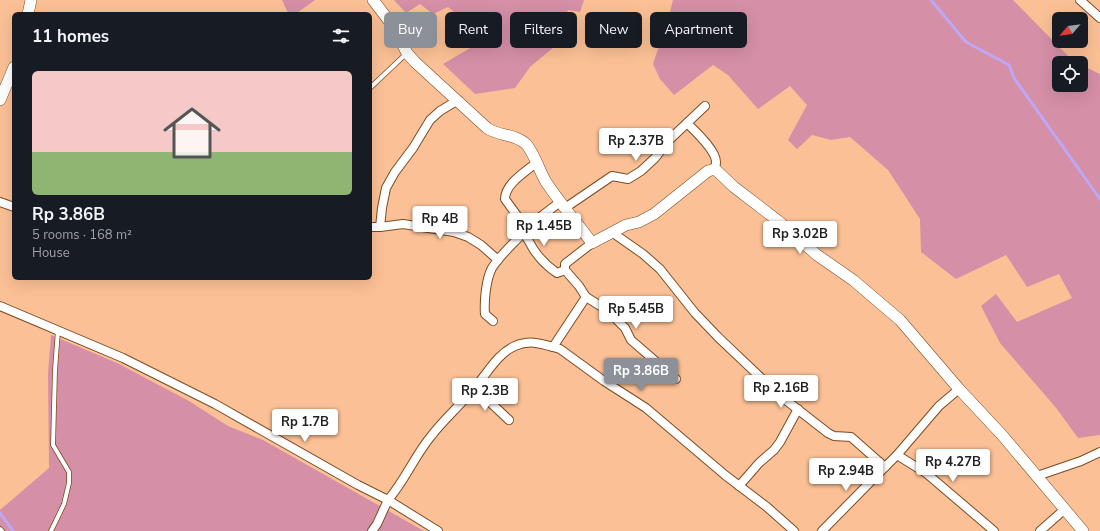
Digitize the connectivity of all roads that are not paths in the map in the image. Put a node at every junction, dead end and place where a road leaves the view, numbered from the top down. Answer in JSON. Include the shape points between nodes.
{"nodes":[{"id":1,"x":31,"y":0,"type":"edge"},
{"id":2,"x":373,"y":0,"type":"edge"},
{"id":3,"x":1080,"y":0,"type":"edge"},
{"id":4,"x":28,"y":12,"type":"edge"},
{"id":5,"x":1100,"y":18,"type":"edge"},
{"id":6,"x":407,"y":53,"type":"junction"},
{"id":7,"x":12,"y":72,"type":"edge"},
{"id":8,"x":372,"y":86,"type":"edge"},
{"id":9,"x":0,"y":100,"type":"edge"},
{"id":10,"x":458,"y":100,"type":"junction"},
{"id":11,"x":705,"y":106,"type":"dead end"},
{"id":12,"x":687,"y":123,"type":"junction"},
{"id":13,"x":536,"y":163,"type":"junction"},
{"id":14,"x":714,"y":169,"type":"junction"},
{"id":15,"x":0,"y":202,"type":"edge"},
{"id":16,"x":562,"y":205,"type":"junction"},
{"id":17,"x":12,"y":206,"type":"edge"},
{"id":18,"x":372,"y":227,"type":"edge"},
{"id":19,"x":380,"y":227,"type":"junction"},
{"id":20,"x":525,"y":230,"type":"junction"},
{"id":21,"x":613,"y":233,"type":"junction"},
{"id":22,"x":592,"y":243,"type":"junction"},
{"id":23,"x":498,"y":260,"type":"junction"},
{"id":24,"x":565,"y":270,"type":"junction"},
{"id":25,"x":586,"y":297,"type":"junction"},
{"id":26,"x":0,"y":306,"type":"edge"},
{"id":27,"x":493,"y":321,"type":"dead end"},
{"id":28,"x":58,"y":330,"type":"junction"},
{"id":29,"x":553,"y":347,"type":"junction"},
{"id":30,"x":676,"y":379,"type":"dead end"},
{"id":31,"x":474,"y":388,"type":"junction"},
{"id":32,"x":959,"y":389,"type":"junction"},
{"id":33,"x":798,"y":409,"type":"junction"},
{"id":34,"x":510,"y":420,"type":"dead end"},
{"id":35,"x":1100,"y":452,"type":"edge"},
{"id":36,"x":897,"y":455,"type":"junction"},
{"id":37,"x":885,"y":467,"type":"junction"},
{"id":38,"x":1036,"y":476,"type":"junction"},
{"id":39,"x":739,"y":486,"type":"junction"},
{"id":40,"x":388,"y":500,"type":"junction"},
{"id":41,"x":1065,"y":509,"type":"junction"},
{"id":42,"x":51,"y":531,"type":"edge"},
{"id":43,"x":372,"y":531,"type":"edge"},
{"id":44,"x":438,"y":531,"type":"edge"},
{"id":45,"x":794,"y":531,"type":"edge"},
{"id":46,"x":822,"y":531,"type":"edge"},
{"id":47,"x":994,"y":531,"type":"edge"},
{"id":48,"x":1040,"y":531,"type":"edge"},
{"id":49,"x":1083,"y":531,"type":"edge"}],
"edges":[{"from":1,"to":4,"type":"street"},
{"from":2,"to":6,"type":"street","via":[[393,26]]},
{"from":3,"to":5,"type":"street"},
{"from":6,"to":8,"type":"lane"},
{"from":6,"to":10,"type":"street"},
{"from":7,"to":9,"type":"street"},
{"from":10,"to":13,"type":"street","via":[[490,130],[526,144]]},
{"from":10,"to":19,"type":"street","via":[[440,110],[430,120],[392,176],[386,188]]},
{"from":11,"to":12,"type":"street"},
{"from":12,"to":14,"type":"street","via":[[712,152],[716,162]]},
{"from":12,"to":16,"type":"street","via":[[641,171],[628,179],[612,176]]},
{"from":13,"to":16,"type":"street"},
{"from":13,"to":20,"type":"street","via":[[510,186],[505,194],[505,199]]},
{"from":14,"to":21,"type":"street","via":[[654,214]]},
{"from":14,"to":32,"type":"street","via":[[816,255],[853,280],[890,311],[907,327]]},
{"from":15,"to":17,"type":"street"},
{"from":16,"to":20,"type":"street"},
{"from":16,"to":22,"type":"street"},
{"from":18,"to":19,"type":"street"},
{"from":19,"to":23,"type":"street","via":[[403,224],[454,232],[481,245]]},
{"from":20,"to":23,"type":"street"},
{"from":20,"to":24,"type":"street","via":[[535,251],[548,266],[557,273]]},
{"from":21,"to":22,"type":"street"},
{"from":21,"to":33,"type":"street","via":[[660,269],[718,337],[778,394]]},
{"from":22,"to":24,"type":"street","via":[[565,264]]},
{"from":23,"to":27,"type":"street","via":[[489,274],[485,310],[486,315]]},
{"from":24,"to":25,"type":"street"},
{"from":25,"to":29,"type":"street"},
{"from":25,"to":30,"type":"street","via":[[608,310],[625,328],[631,340]]},
{"from":26,"to":28,"type":"street"},
{"from":28,"to":40,"type":"street","via":[[123,358],[187,390],[358,486]]},
{"from":28,"to":42,"type":"lane","via":[[53,445],[69,472],[69,483],[64,504]]},
{"from":29,"to":31,"type":"street","via":[[533,341],[509,349]]},
{"from":29,"to":39,"type":"street","via":[[560,349],[646,408]]},
{"from":31,"to":34,"type":"street"},
{"from":31,"to":40,"type":"street","via":[[432,435],[404,480]]},
{"from":32,"to":36,"type":"street","via":[[939,406]]},
{"from":32,"to":38,"type":"street"},
{"from":33,"to":37,"type":"street","via":[[828,433],[851,437]]},
{"from":33,"to":39,"type":"street","via":[[774,450]]},
{"from":35,"to":38,"type":"street"},
{"from":36,"to":37,"type":"street"},
{"from":36,"to":47,"type":"street","via":[[926,473]]},
{"from":37,"to":46,"type":"street"},
{"from":38,"to":41,"type":"street"},
{"from":39,"to":45,"type":"street"},
{"from":40,"to":43,"type":"street"},
{"from":40,"to":44,"type":"street"},
{"from":41,"to":48,"type":"street"},
{"from":41,"to":49,"type":"street"}]}
